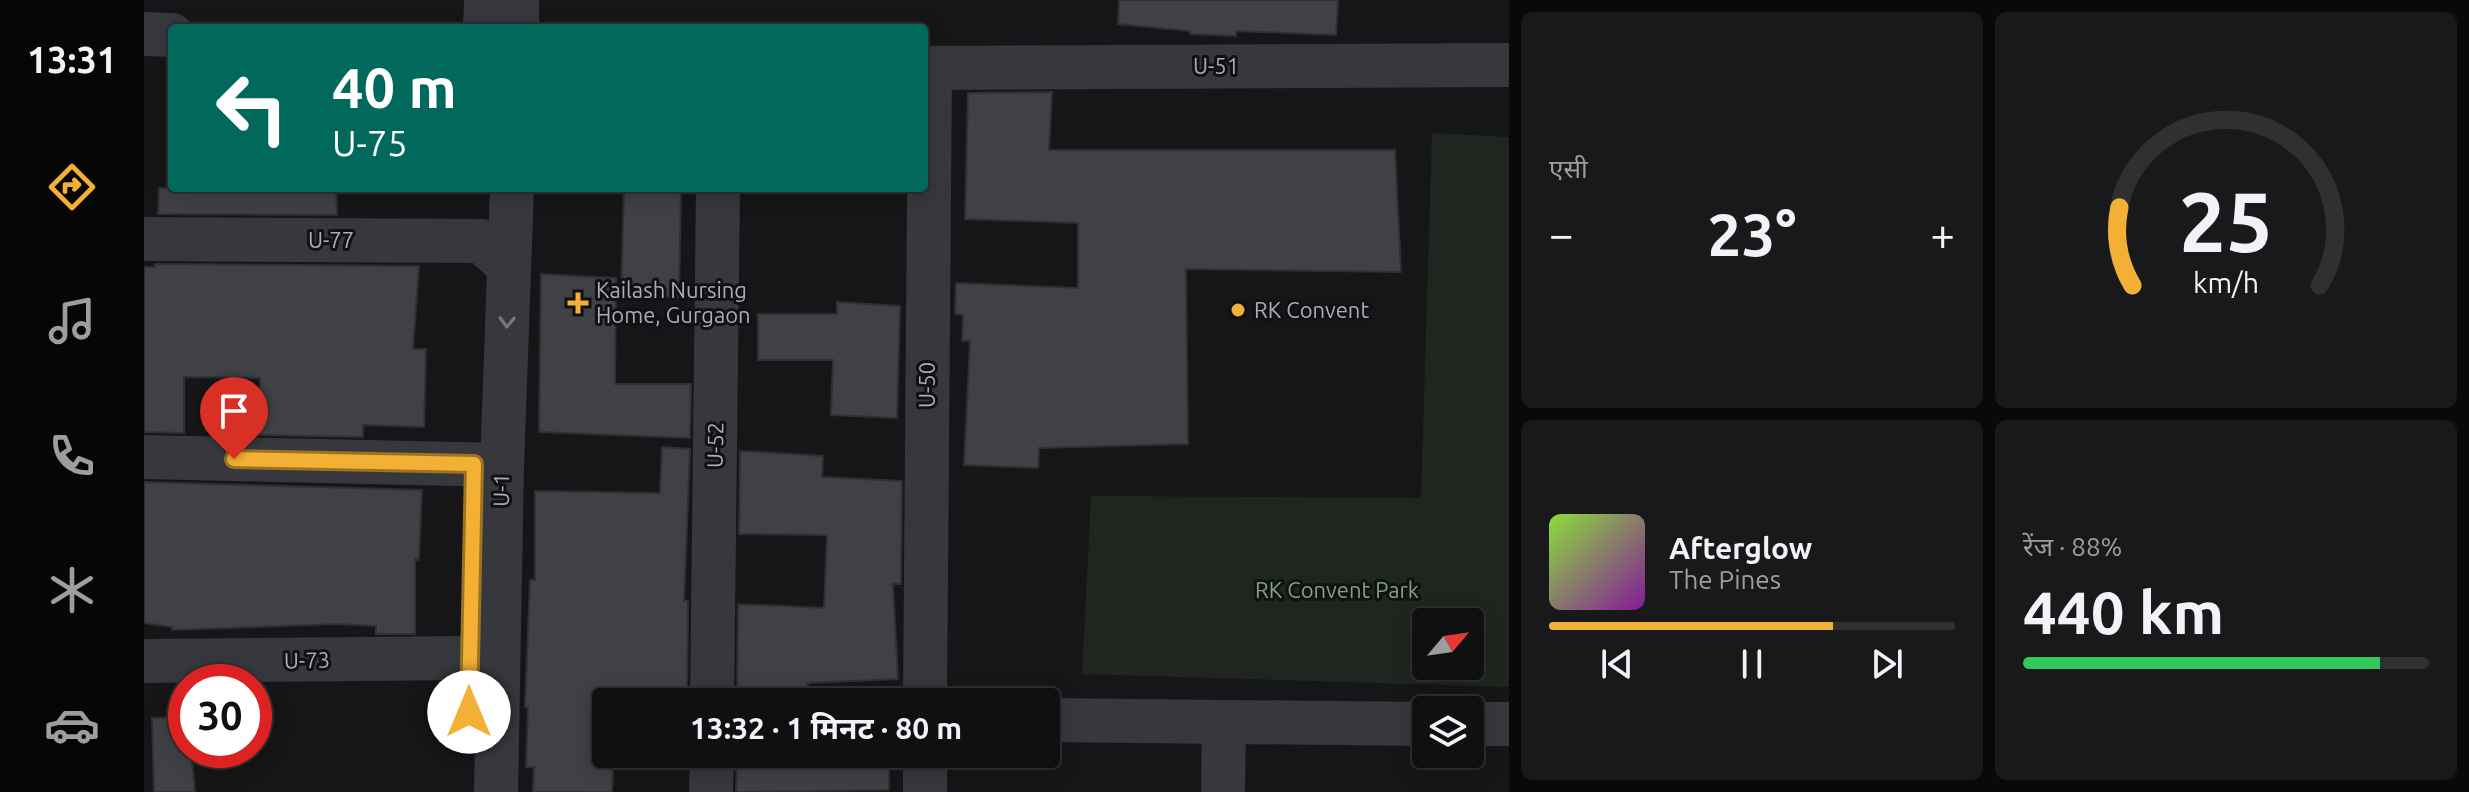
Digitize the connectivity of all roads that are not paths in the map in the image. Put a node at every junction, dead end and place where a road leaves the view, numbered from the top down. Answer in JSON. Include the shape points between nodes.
{"nodes":[{"id":1,"x":486,"y":0,"type":"edge"},
{"id":2,"x":517,"y":0,"type":"edge"},
{"id":3,"x":485,"y":24,"type":"edge"},
{"id":4,"x":517,"y":24,"type":"edge"},
{"id":5,"x":144,"y":34,"type":"edge"},
{"id":6,"x":168,"y":35,"type":"edge"},
{"id":7,"x":1509,"y":65,"type":"edge"},
{"id":8,"x":928,"y":68,"type":"edge"},
{"id":9,"x":483,"y":192,"type":"edge"},
{"id":10,"x":511,"y":192,"type":"edge"},
{"id":11,"x":718,"y":192,"type":"edge"},
{"id":12,"x":927,"y":192,"type":"edge"},
{"id":13,"x":144,"y":239,"type":"edge"},
{"id":14,"x":495,"y":253,"type":"junction"},
{"id":15,"x":144,"y":457,"type":"edge"},
{"id":16,"x":488,"y":464,"type":"junction"},
{"id":17,"x":469,"y":658,"type":"junction"},
{"id":18,"x":144,"y":661,"type":"edge"},
{"id":19,"x":712,"y":688,"type":"edge"},
{"id":20,"x":925,"y":688,"type":"edge"},
{"id":21,"x":1060,"y":720,"type":"edge"},
{"id":22,"x":1224,"y":722,"type":"junction"},
{"id":23,"x":1412,"y":724,"type":"edge"},
{"id":24,"x":1484,"y":724,"type":"edge"},
{"id":25,"x":1509,"y":724,"type":"edge"},
{"id":26,"x":712,"y":768,"type":"edge"},
{"id":27,"x":925,"y":768,"type":"edge"},
{"id":28,"x":468,"y":792,"type":"edge"},
{"id":29,"x":496,"y":792,"type":"edge"},
{"id":30,"x":711,"y":792,"type":"edge"},
{"id":31,"x":925,"y":792,"type":"edge"},
{"id":32,"x":1223,"y":792,"type":"edge"}],
"edges":[{"from":1,"to":3,"type":"street"},
{"from":2,"to":4,"type":"street"},
{"from":5,"to":6,"type":"street"},
{"from":7,"to":8,"type":"street","name":"U-51"},
{"from":9,"to":14,"type":"street","name":"U-1"},
{"from":10,"to":14,"type":"street","name":"U-1"},
{"from":11,"to":19,"type":"street","name":"U-52"},
{"from":12,"to":20,"type":"street","name":"U-50"},
{"from":13,"to":14,"type":"street","name":"U-77"},
{"from":14,"to":16,"type":"street","name":"U-1"},
{"from":15,"to":16,"type":"street"},
{"from":16,"to":17,"type":"street","name":"U-1"},
{"from":16,"to":29,"type":"street","name":"U-1"},
{"from":17,"to":18,"type":"street","name":"U-73"},
{"from":17,"to":28,"type":"street","name":"U-1"},
{"from":21,"to":22,"type":"street"},
{"from":22,"to":23,"type":"street"},
{"from":22,"to":32,"type":"street"},
{"from":24,"to":25,"type":"street"},
{"from":26,"to":30,"type":"street"},
{"from":27,"to":31,"type":"street"}]}
